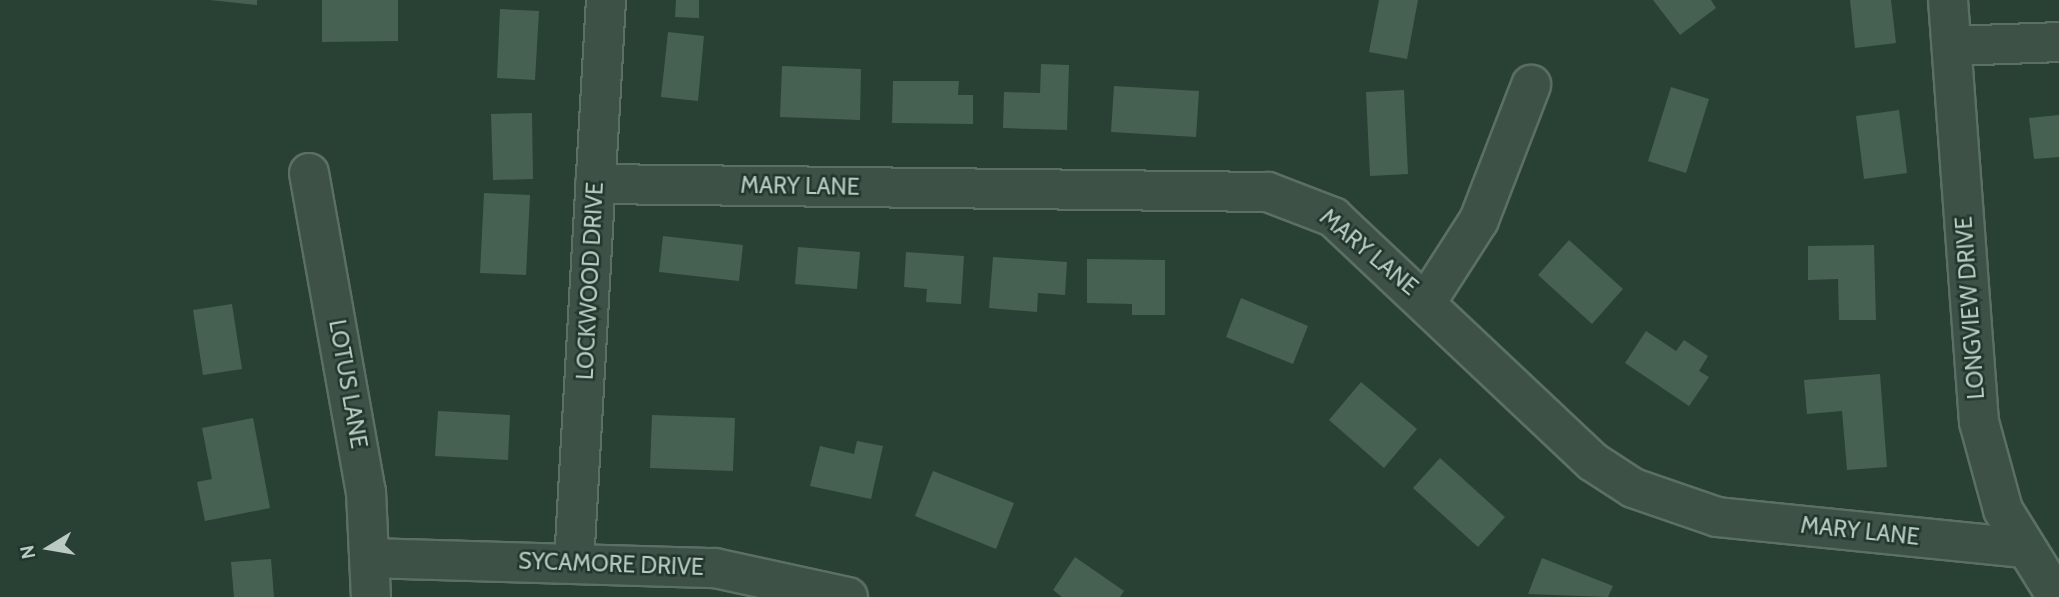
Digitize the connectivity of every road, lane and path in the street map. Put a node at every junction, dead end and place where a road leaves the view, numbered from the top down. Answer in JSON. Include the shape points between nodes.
{"nodes":[{"id":1,"x":606,"y":0,"type":"edge"},
{"id":2,"x":1948,"y":0,"type":"edge"},
{"id":3,"x":2059,"y":42,"type":"edge"},
{"id":4,"x":1952,"y":46,"type":"junction"},
{"id":5,"x":1531,"y":85,"type":"dead end"},
{"id":6,"x":309,"y":173,"type":"dead end"},
{"id":7,"x":596,"y":184,"type":"junction"},
{"id":8,"x":1427,"y":301,"type":"junction"},
{"id":9,"x":2022,"y":548,"type":"junction"},
{"id":10,"x":370,"y":558,"type":"junction"},
{"id":11,"x":573,"y":563,"type":"junction"},
{"id":12,"x":371,"y":597,"type":"edge"},
{"id":13,"x":848,"y":597,"type":"edge"},
{"id":14,"x":2057,"y":597,"type":"edge"}],
"edges":[{"from":1,"to":7,"type":"street","name":"LOCKWOOD DRIVE"},
{"from":2,"to":4,"type":"street","name":"LONGVIEW DRIVE"},
{"from":3,"to":4,"type":"street"},
{"from":4,"to":9,"type":"street","name":"LONGVIEW DRIVE","via":[[1979,422],[2003,510]]},
{"from":5,"to":8,"type":"street","via":[[1479,220]]},
{"from":6,"to":10,"type":"street","name":"LOTUS LANE","via":[[355,416]]},
{"from":7,"to":8,"type":"street","name":"MARY LANE","via":[[1268,192],[1333,217]]},
{"from":7,"to":11,"type":"street","name":"LOCKWOOD DRIVE"},
{"from":8,"to":9,"type":"street","name":"MARY LANE","via":[[1593,462],[1676,507],[1717,517]]},
{"from":9,"to":14,"type":"street","name":"LONGVIEW DRIVE"},
{"from":10,"to":11,"type":"street","name":"SYCAMORE DRIVE"},
{"from":10,"to":12,"type":"street","name":"LOTUS LANE"},
{"from":11,"to":13,"type":"street","name":"SYCAMORE DRIVE","via":[[715,568]]}]}
